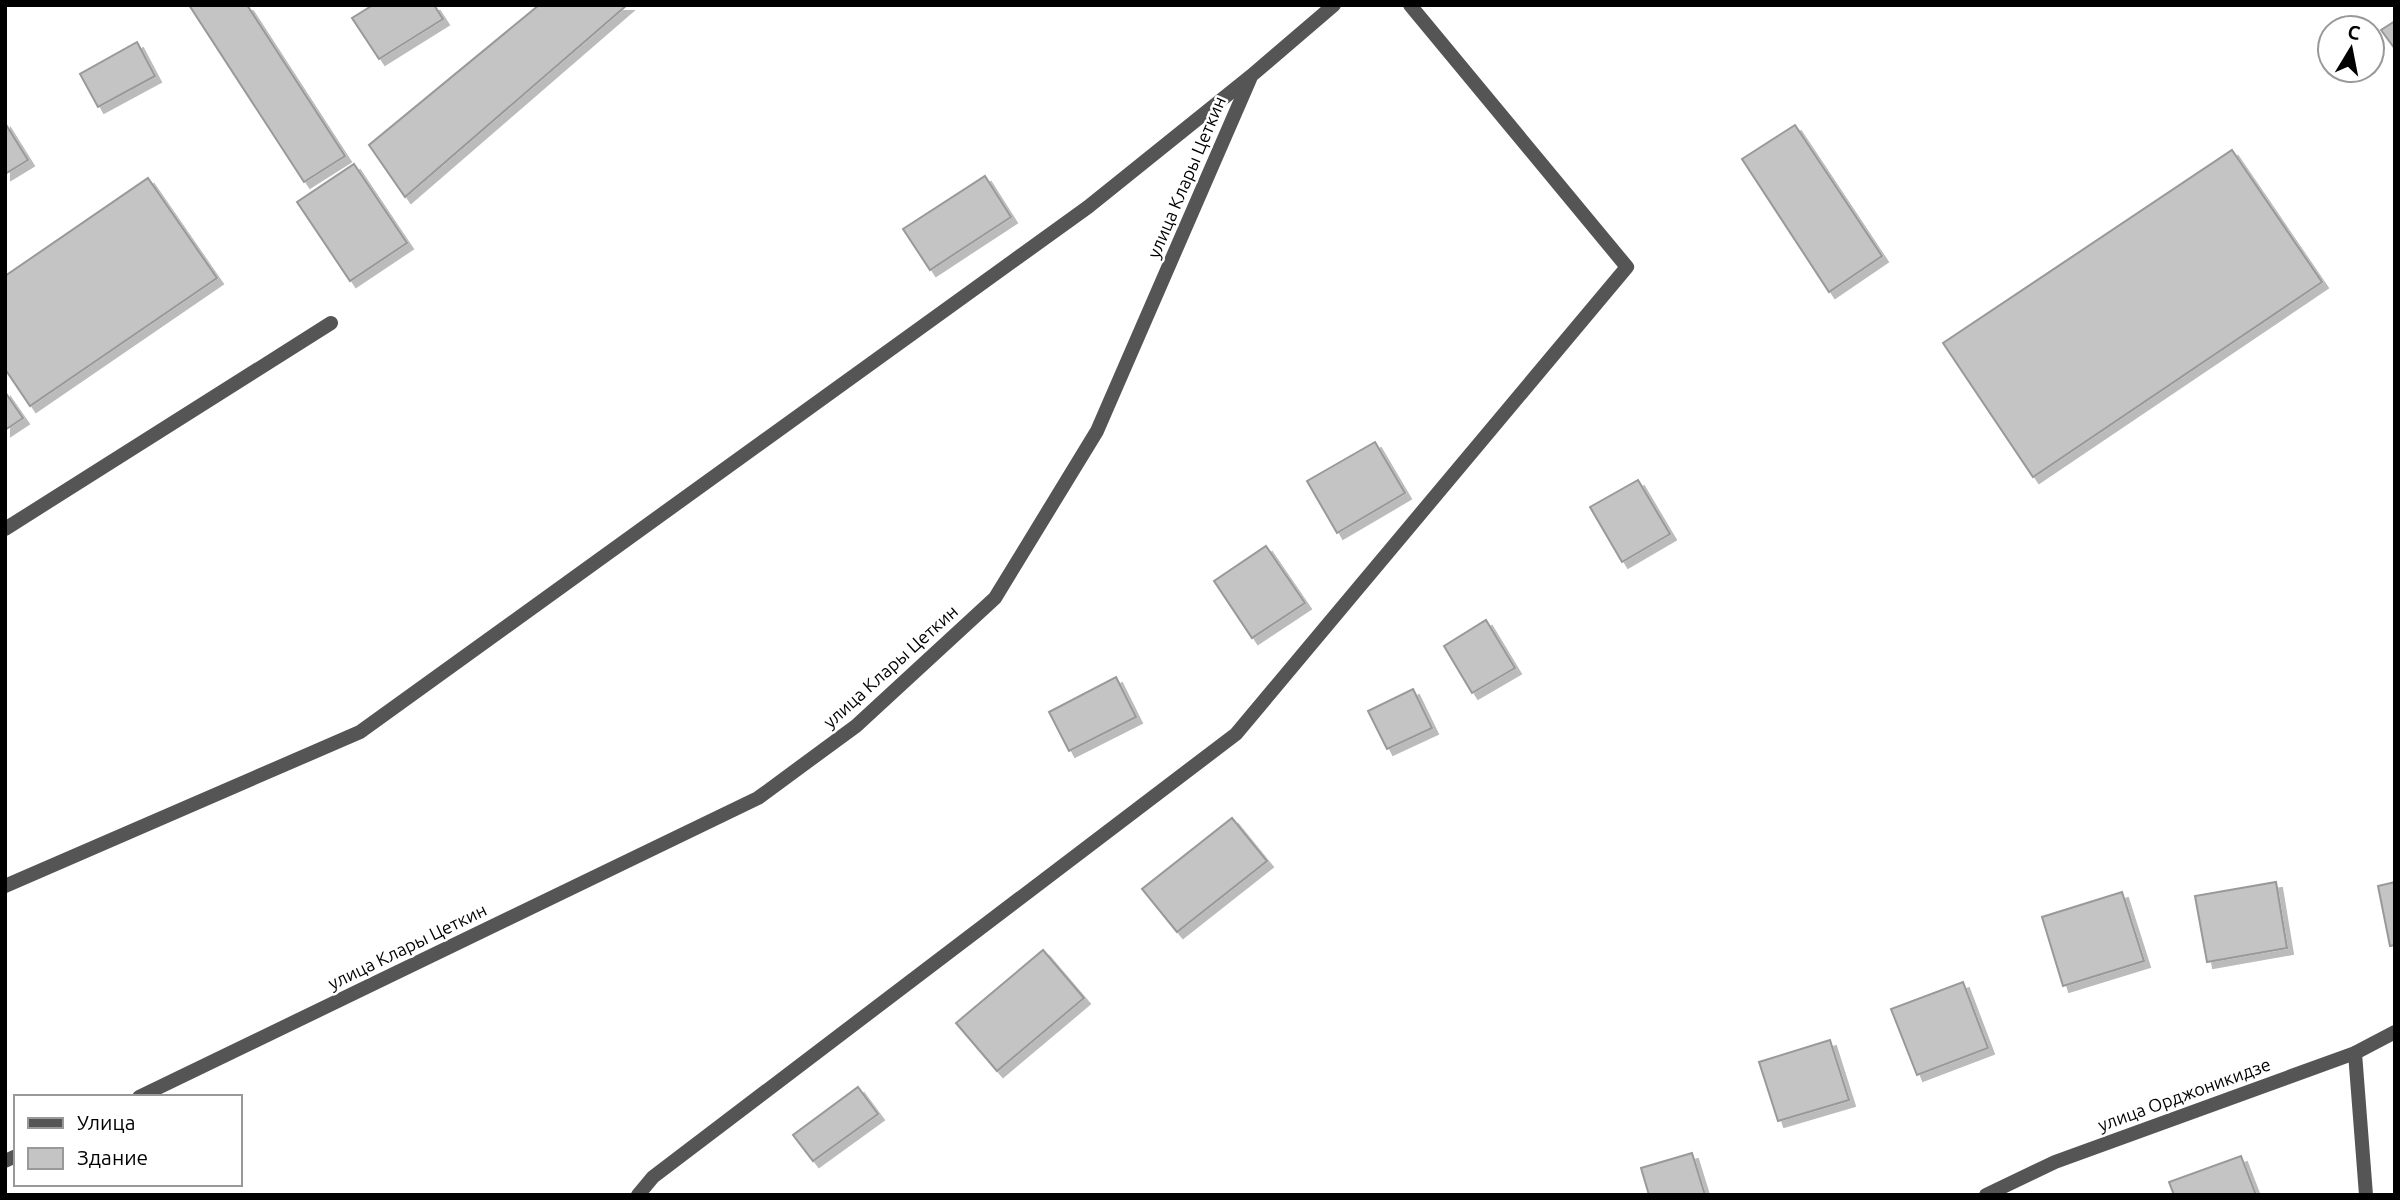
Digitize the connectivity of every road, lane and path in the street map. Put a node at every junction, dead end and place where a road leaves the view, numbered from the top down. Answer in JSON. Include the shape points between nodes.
{"nodes":[{"id":1,"x":1334,"y":5,"type":"edge"},
{"id":2,"x":1410,"y":5,"type":"edge"},
{"id":3,"x":1251,"y":76,"type":"junction"},
{"id":4,"x":331,"y":323,"type":"dead end"},
{"id":5,"x":5,"y":529,"type":"edge"},
{"id":6,"x":5,"y":886,"type":"edge"},
{"id":7,"x":2395,"y":1032,"type":"edge"},
{"id":8,"x":2355,"y":1053,"type":"junction"},
{"id":9,"x":143,"y":1095,"type":"edge"},
{"id":10,"x":638,"y":1195,"type":"edge"},
{"id":11,"x":1986,"y":1195,"type":"edge"},
{"id":12,"x":2366,"y":1195,"type":"edge"}],
"edges":[{"from":1,"to":3,"type":"street"},
{"from":2,"to":10,"type":"street","via":[[1627,267],[1236,734],[653,1177]]},
{"from":3,"to":6,"type":"street","via":[[1087,207],[360,732]]},
{"from":3,"to":9,"type":"street","name":"улица Клары Цеткин","via":[[1097,430],[995,598],[866,717],[758,798]]},
{"from":4,"to":5,"type":"street"},
{"from":7,"to":8,"type":"street","name":"улица Орджоникидзе"},
{"from":8,"to":11,"type":"street","name":"улица Орджоникидзе","via":[[2055,1162]]},
{"from":8,"to":12,"type":"street"}]}
